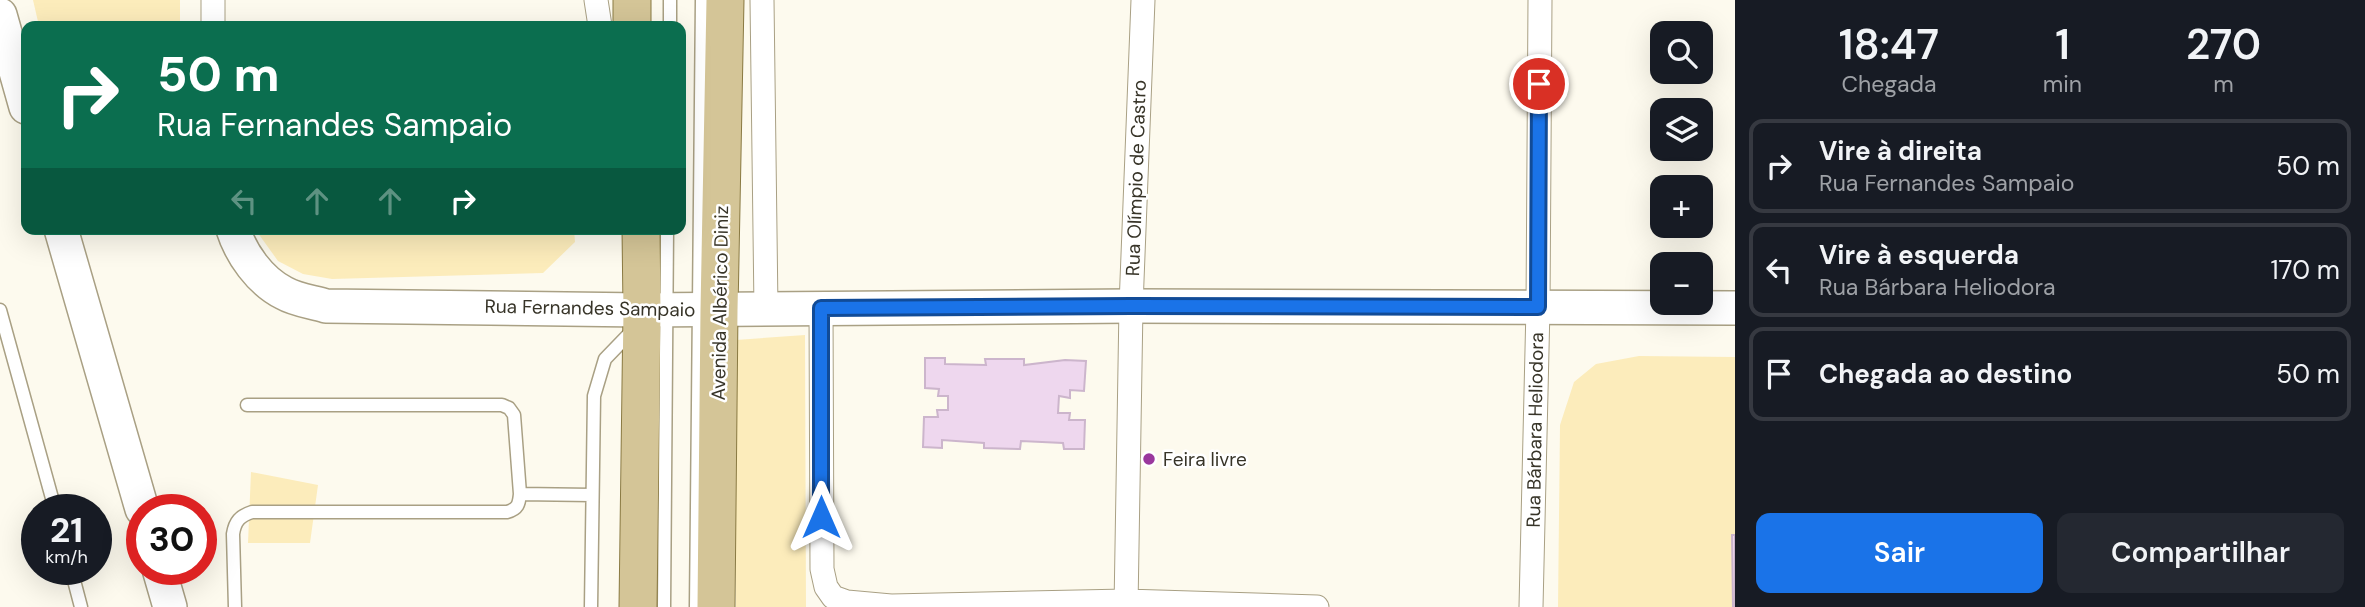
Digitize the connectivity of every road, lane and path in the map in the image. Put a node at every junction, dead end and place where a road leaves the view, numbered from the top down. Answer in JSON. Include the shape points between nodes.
{"nodes":[{"id":1,"x":213,"y":0,"type":"edge"},
{"id":2,"x":596,"y":0,"type":"edge"},
{"id":3,"x":670,"y":0,"type":"edge"},
{"id":4,"x":702,"y":0,"type":"edge"},
{"id":5,"x":725,"y":0,"type":"edge"},
{"id":6,"x":762,"y":0,"type":"edge"},
{"id":7,"x":1143,"y":0,"type":"edge"},
{"id":8,"x":1539,"y":0,"type":"edge"},
{"id":9,"x":0,"y":15,"type":"edge"},
{"id":10,"x":624,"y":18,"type":"edge"},
{"id":11,"x":213,"y":21,"type":"edge"},
{"id":12,"x":670,"y":21,"type":"edge"},
{"id":13,"x":21,"y":89,"type":"edge"},
{"id":14,"x":686,"y":172,"type":"edge"},
{"id":15,"x":686,"y":234,"type":"edge"},
{"id":16,"x":63,"y":235,"type":"edge"},
{"id":17,"x":235,"y":235,"type":"edge"},
{"id":18,"x":642,"y":235,"type":"edge"},
{"id":19,"x":667,"y":235,"type":"edge"},
{"id":20,"x":680,"y":235,"type":"edge"},
{"id":21,"x":686,"y":235,"type":"edge"},
{"id":22,"x":1131,"y":306,"type":"junction"},
{"id":23,"x":1538,"y":307,"type":"junction"},
{"id":24,"x":821,"y":308,"type":"junction"},
{"id":25,"x":1735,"y":308,"type":"edge"},
{"id":26,"x":766,"y":309,"type":"junction"},
{"id":27,"x":0,"y":310,"type":"edge"},
{"id":28,"x":673,"y":312,"type":"junction"},
{"id":29,"x":247,"y":405,"type":"dead end"},
{"id":30,"x":51,"y":494,"type":"edge"},
{"id":31,"x":138,"y":494,"type":"edge"},
{"id":32,"x":520,"y":494,"type":"junction"},
{"id":33,"x":592,"y":495,"type":"junction"},
{"id":34,"x":75,"y":585,"type":"edge"},
{"id":35,"x":164,"y":585,"type":"edge"},
{"id":36,"x":1126,"y":604,"type":"edge"},
{"id":37,"x":81,"y":607,"type":"edge"},
{"id":38,"x":170,"y":607,"type":"edge"},
{"id":39,"x":235,"y":607,"type":"edge"},
{"id":40,"x":591,"y":607,"type":"edge"},
{"id":41,"x":638,"y":607,"type":"edge"},
{"id":42,"x":664,"y":607,"type":"edge"},
{"id":43,"x":696,"y":607,"type":"edge"},
{"id":44,"x":716,"y":607,"type":"edge"},
{"id":45,"x":891,"y":607,"type":"edge"},
{"id":46,"x":1317,"y":607,"type":"edge"},
{"id":47,"x":1531,"y":607,"type":"edge"}],
"edges":[{"from":1,"to":11,"type":"street"},
{"from":2,"to":10,"type":"street"},
{"from":3,"to":12,"type":"lane"},
{"from":4,"to":14,"type":"lane"},
{"from":5,"to":15,"type":"main road","name":"Avenida Albérico Diniz"},
{"from":6,"to":26,"type":"street"},
{"from":7,"to":22,"type":"street","name":"Rua Olímpio de Castro"},
{"from":8,"to":23,"type":"street","name":"Rua Bárbara Heliodora"},
{"from":9,"to":13,"type":"main road"},
{"from":16,"to":31,"type":"main road"},
{"from":17,"to":28,"type":"main road","name":"Rua Fernandes Sampaio","via":[[261,276],[284,293],[327,306]]},
{"from":18,"to":28,"type":"main road","name":"Avenida Albérico Diniz"},
{"from":19,"to":28,"type":"lane"},
{"from":20,"to":28,"type":"lane"},
{"from":21,"to":28,"type":"main road","name":"Avenida Albérico Diniz"},
{"from":22,"to":23,"type":"main road","name":"Rua Fernandes Sampaio"},
{"from":22,"to":24,"type":"main road","name":"Rua Fernandes Sampaio"},
{"from":22,"to":36,"type":"street","name":"Rua Olímpio de Castro"},
{"from":23,"to":25,"type":"main road","name":"Rua Fernandes Sampaio"},
{"from":23,"to":47,"type":"street","name":"Rua Bárbara Heliodora"},
{"from":24,"to":26,"type":"main road","name":"Rua Fernandes Sampaio"},
{"from":24,"to":45,"type":"street","via":[[822,569],[826,587],[833,597],[847,602]]},
{"from":26,"to":28,"type":"main road","name":"Rua Fernandes Sampaio"},
{"from":27,"to":30,"type":"lane"},
{"from":28,"to":33,"type":"lane","via":[[605,359],[594,396]]},
{"from":28,"to":41,"type":"main road","name":"Avenida Albérico Diniz"},
{"from":28,"to":42,"type":"lane"},
{"from":28,"to":43,"type":"lane"},
{"from":28,"to":44,"type":"main road","name":"Avenida Albérico Diniz"},
{"from":29,"to":32,"type":"lane","via":[[502,405],[514,415]]},
{"from":32,"to":33,"type":"lane"},
{"from":32,"to":39,"type":"lane","via":[[519,505],[507,512],[242,515],[233,534]]},
{"from":33,"to":40,"type":"lane"},
{"from":34,"to":37,"type":"lane"},
{"from":35,"to":38,"type":"main road"},
{"from":36,"to":45,"type":"street"},
{"from":36,"to":46,"type":"street"}]}
